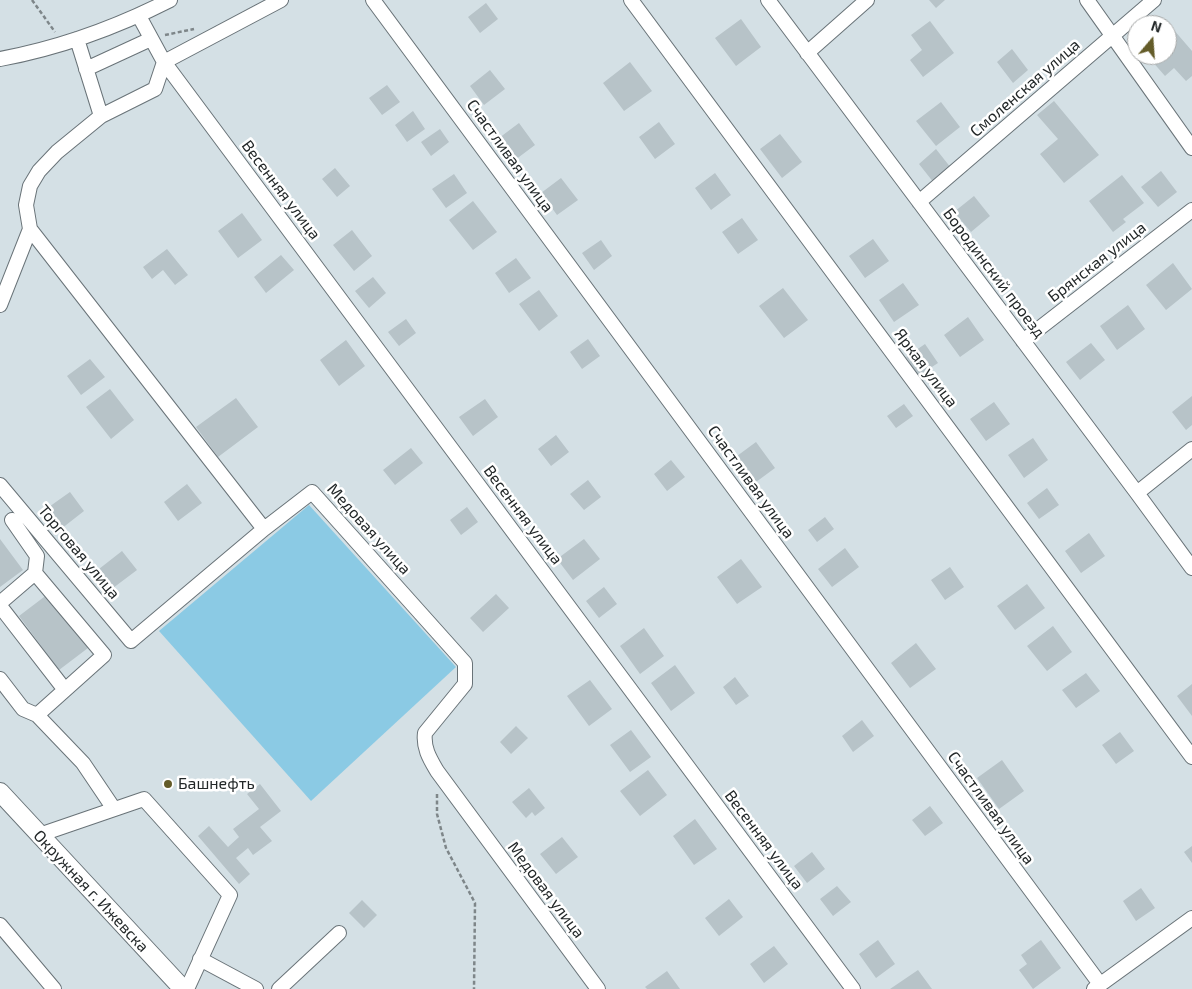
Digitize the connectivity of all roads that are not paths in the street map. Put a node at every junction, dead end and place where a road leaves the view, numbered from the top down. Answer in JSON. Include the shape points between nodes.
{"nodes":[{"id":1,"x":170,"y":0,"type":"edge"},
{"id":2,"x":281,"y":0,"type":"edge"},
{"id":3,"x":373,"y":0,"type":"edge"},
{"id":4,"x":631,"y":0,"type":"edge"},
{"id":5,"x":768,"y":0,"type":"edge"},
{"id":6,"x":867,"y":0,"type":"edge"},
{"id":7,"x":1087,"y":0,"type":"edge"},
{"id":8,"x":1154,"y":0,"type":"edge"},
{"id":9,"x":139,"y":16,"type":"junction"},
{"id":10,"x":1112,"y":37,"type":"junction"},
{"id":11,"x":76,"y":39,"type":"junction"},
{"id":12,"x":151,"y":39,"type":"junction"},
{"id":13,"x":806,"y":53,"type":"junction"},
{"id":14,"x":0,"y":59,"type":"edge"},
{"id":15,"x":164,"y":62,"type":"junction"},
{"id":16,"x":86,"y":69,"type":"junction"},
{"id":17,"x":101,"y":116,"type":"junction"},
{"id":18,"x":1192,"y":148,"type":"edge"},
{"id":19,"x":919,"y":202,"type":"junction"},
{"id":20,"x":1192,"y":210,"type":"edge"},
{"id":21,"x":30,"y":229,"type":"junction"},
{"id":22,"x":0,"y":305,"type":"edge"},
{"id":23,"x":1023,"y":341,"type":"junction"},
{"id":24,"x":1192,"y":449,"type":"edge"},
{"id":25,"x":0,"y":485,"type":"edge"},
{"id":26,"x":1137,"y":492,"type":"junction"},
{"id":27,"x":12,"y":520,"type":"dead end"},
{"id":28,"x":264,"y":529,"type":"junction"},
{"id":29,"x":1192,"y":568,"type":"edge"},
{"id":30,"x":35,"y":573,"type":"junction"},
{"id":31,"x":0,"y":604,"type":"edge"},
{"id":32,"x":0,"y":679,"type":"edge"},
{"id":33,"x":65,"y":690,"type":"junction"},
{"id":34,"x":37,"y":715,"type":"junction"},
{"id":35,"x":1192,"y":757,"type":"edge"},
{"id":36,"x":0,"y":792,"type":"edge"},
{"id":37,"x":114,"y":809,"type":"junction"},
{"id":38,"x":40,"y":835,"type":"junction"},
{"id":39,"x":1192,"y":918,"type":"edge"},
{"id":40,"x":0,"y":925,"type":"edge"},
{"id":41,"x":339,"y":933,"type":"dead end"},
{"id":42,"x":200,"y":959,"type":"junction"},
{"id":43,"x":1097,"y":987,"type":"edge"},
{"id":44,"x":54,"y":989,"type":"edge"},
{"id":45,"x":185,"y":989,"type":"edge"},
{"id":46,"x":256,"y":989,"type":"edge"},
{"id":47,"x":279,"y":989,"type":"edge"},
{"id":48,"x":598,"y":989,"type":"edge"},
{"id":49,"x":853,"y":989,"type":"edge"}],
"edges":[{"from":1,"to":9,"type":"street"},
{"from":2,"to":15,"type":"street"},
{"from":3,"to":43,"type":"street","name":"Счастливая улица"},
{"from":4,"to":35,"type":"street","name":"Яркая улица"},
{"from":5,"to":13,"type":"street","name":"Бородинский проезд"},
{"from":6,"to":13,"type":"street"},
{"from":7,"to":10,"type":"street"},
{"from":8,"to":10,"type":"street","name":"Смоленская улица"},
{"from":9,"to":11,"type":"street"},
{"from":9,"to":12,"type":"street","name":"Весенняя улица"},
{"from":10,"to":18,"type":"street"},
{"from":10,"to":19,"type":"street","name":"Смоленская улица"},
{"from":11,"to":14,"type":"street"},
{"from":11,"to":16,"type":"street"},
{"from":12,"to":15,"type":"street","name":"Весенняя улица"},
{"from":12,"to":16,"type":"street"},
{"from":13,"to":19,"type":"street","name":"Бородинский проезд"},
{"from":15,"to":17,"type":"street","via":[[155,89]]},
{"from":15,"to":49,"type":"street","name":"Весенняя улица"},
{"from":16,"to":17,"type":"street"},
{"from":17,"to":21,"type":"street","via":[[39,171],[30,186],[26,205]]},
{"from":19,"to":23,"type":"street","name":"Бородинский проезд"},
{"from":20,"to":23,"type":"street","name":"Брянская улица"},
{"from":21,"to":22,"type":"street"},
{"from":21,"to":28,"type":"street"},
{"from":23,"to":26,"type":"street","name":"Бородинский проезд"},
{"from":24,"to":26,"type":"street"},
{"from":25,"to":28,"type":"street","name":"Торговая улица","via":[[131,640]]},
{"from":26,"to":29,"type":"street","name":"Бородинский проезд"},
{"from":27,"to":30,"type":"street","via":[[37,556]]},
{"from":28,"to":48,"type":"street","name":"Медовая улица","via":[[312,492],[465,663],[466,684],[425,733],[424,743],[429,758]]},
{"from":30,"to":31,"type":"street"},
{"from":30,"to":33,"type":"street","via":[[104,655]]},
{"from":31,"to":33,"type":"street"},
{"from":32,"to":34,"type":"street","via":[[23,709]]},
{"from":33,"to":34,"type":"street"},
{"from":34,"to":37,"type":"street","via":[[83,763]]},
{"from":36,"to":38,"type":"main road","name":"Окружная г. Ижевска"},
{"from":37,"to":38,"type":"street"},
{"from":37,"to":42,"type":"street","via":[[144,799],[230,895]]},
{"from":38,"to":45,"type":"main road","name":"Окружная г. Ижевска"},
{"from":39,"to":43,"type":"street"},
{"from":40,"to":44,"type":"street"},
{"from":41,"to":47,"type":"street"},
{"from":42,"to":45,"type":"street"},
{"from":42,"to":46,"type":"street"}]}
